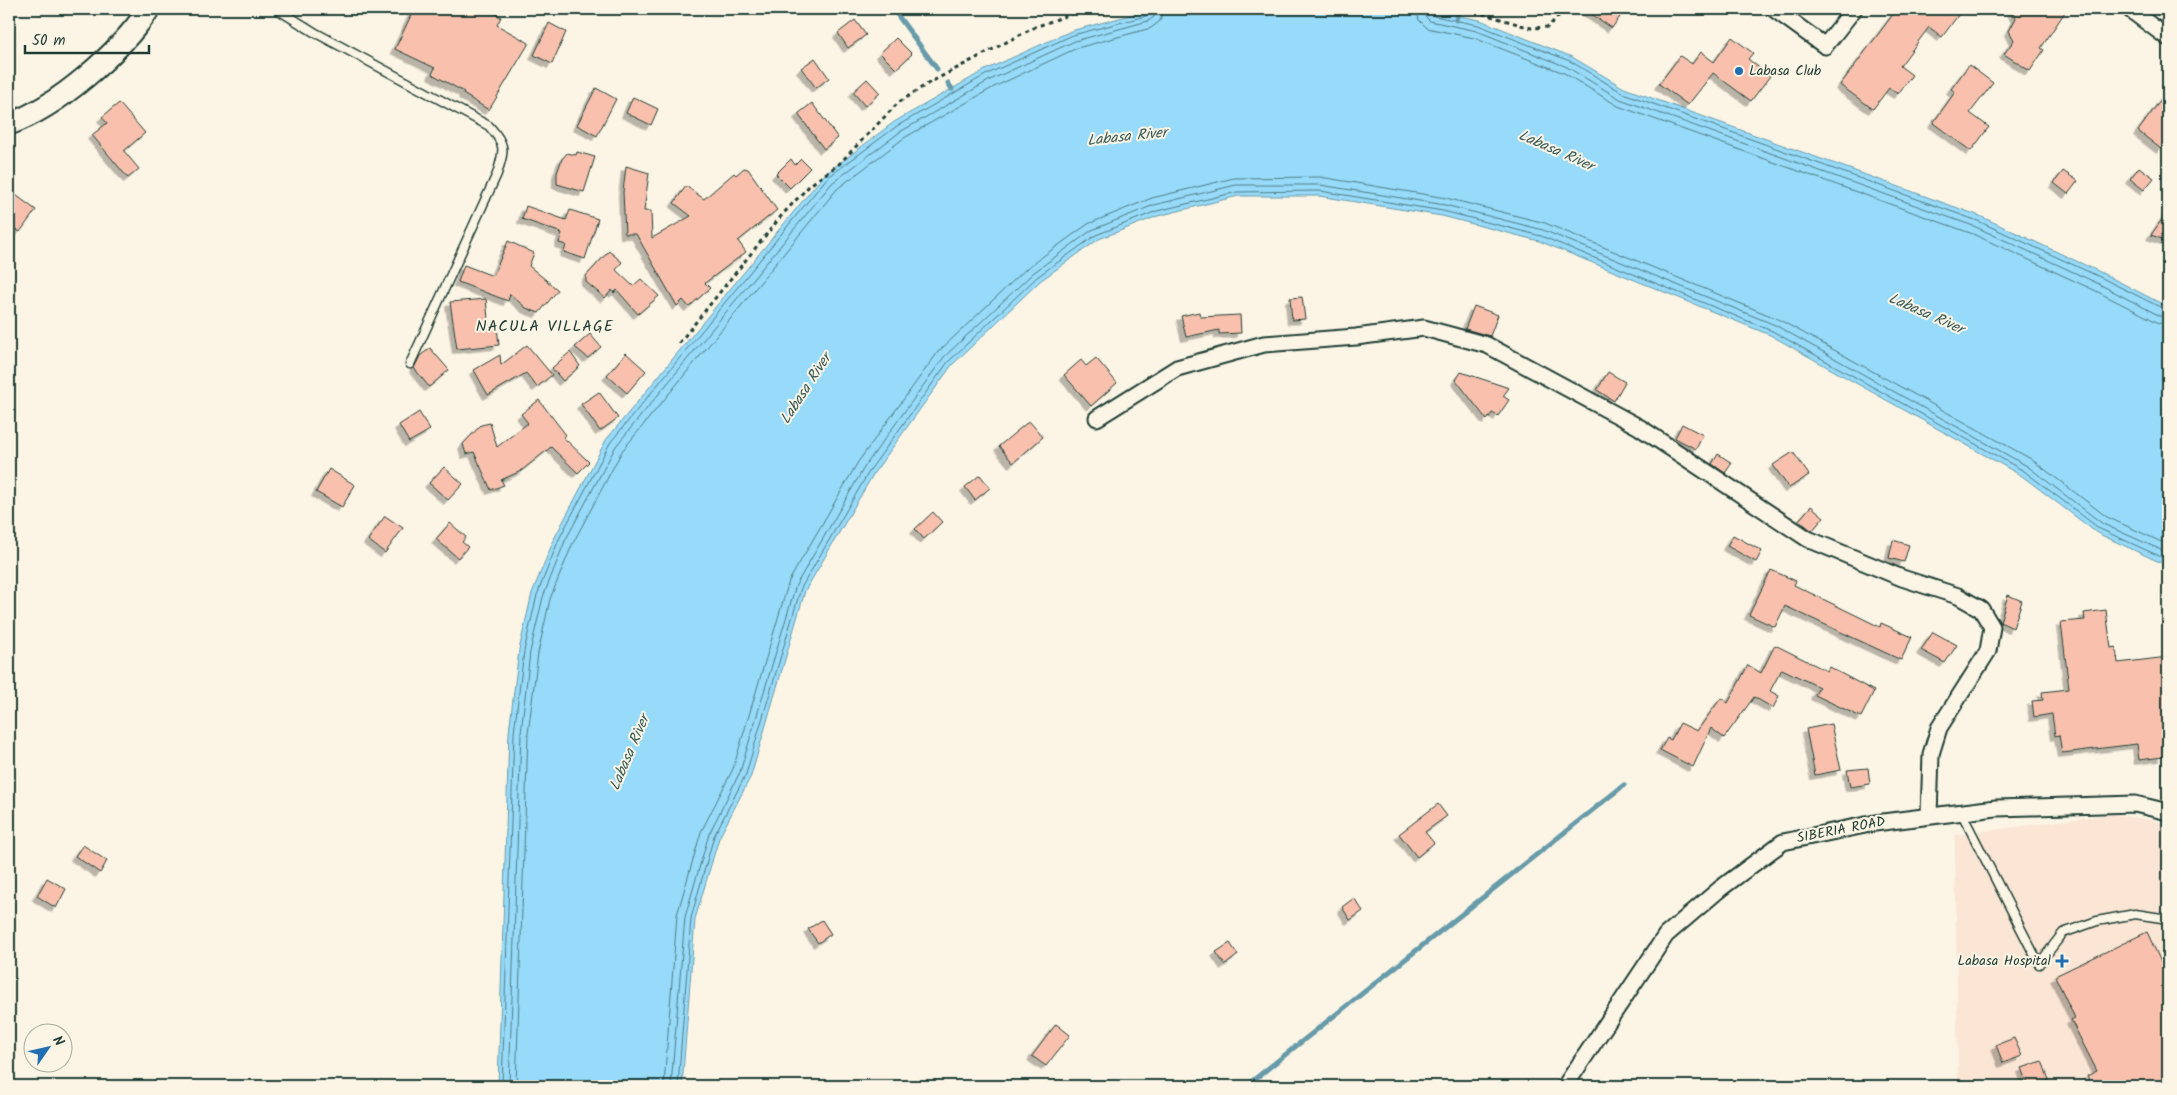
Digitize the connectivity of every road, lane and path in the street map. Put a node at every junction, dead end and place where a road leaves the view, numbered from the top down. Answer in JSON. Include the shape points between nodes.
{"nodes":[{"id":1,"x":149,"y":9,"type":"edge"},
{"id":2,"x":277,"y":9,"type":"edge"},
{"id":3,"x":1085,"y":9,"type":"edge"},
{"id":4,"x":1467,"y":9,"type":"edge"},
{"id":5,"x":1565,"y":9,"type":"edge"},
{"id":6,"x":1774,"y":9,"type":"edge"},
{"id":7,"x":1854,"y":9,"type":"edge"},
{"id":8,"x":2129,"y":9,"type":"edge"},
{"id":9,"x":2168,"y":38,"type":"edge"},
{"id":10,"x":9,"y":124,"type":"edge"},
{"id":11,"x":679,"y":343,"type":"dead end"},
{"id":12,"x":410,"y":364,"type":"dead end"},
{"id":13,"x":1097,"y":418,"type":"dead end"},
{"id":14,"x":1961,"y":812,"type":"junction"},
{"id":15,"x":2168,"y":812,"type":"edge"},
{"id":16,"x":1929,"y":816,"type":"junction"},
{"id":17,"x":2168,"y":919,"type":"edge"},
{"id":18,"x":1565,"y":1086,"type":"edge"}],
"edges":[{"from":1,"to":10,"type":"street","via":[[106,59],[68,90]]},
{"from":2,"to":12,"type":"lane","via":[[489,126],[504,150],[497,174]]},
{"from":3,"to":11,"type":"path","via":[[1034,27],[898,102],[839,164],[810,185],[782,215]]},
{"from":4,"to":5,"type":"path","via":[[1531,28],[1548,27]]},
{"from":6,"to":7,"type":"street","via":[[1825,46]]},
{"from":8,"to":9,"type":"street"},
{"from":13,"to":16,"type":"street","via":[[1177,368],[1264,344],[1424,328],[1487,345],[1639,427],[1808,538],[1902,578],[1958,596],[1982,609],[1992,627],[1988,651],[1939,728],[1931,754]]},
{"from":14,"to":15,"type":"street","name":"SIBERIA ROAD","via":[[2135,804]]},
{"from":14,"to":16,"type":"street","name":"SIBERIA ROAD"},
{"from":14,"to":17,"type":"lane","via":[[2039,964],[2063,933],[2097,921],[2135,914]]},
{"from":16,"to":18,"type":"street","name":"SIBERIA ROAD","via":[[1875,822],[1783,842],[1744,870],[1666,935]]}]}
